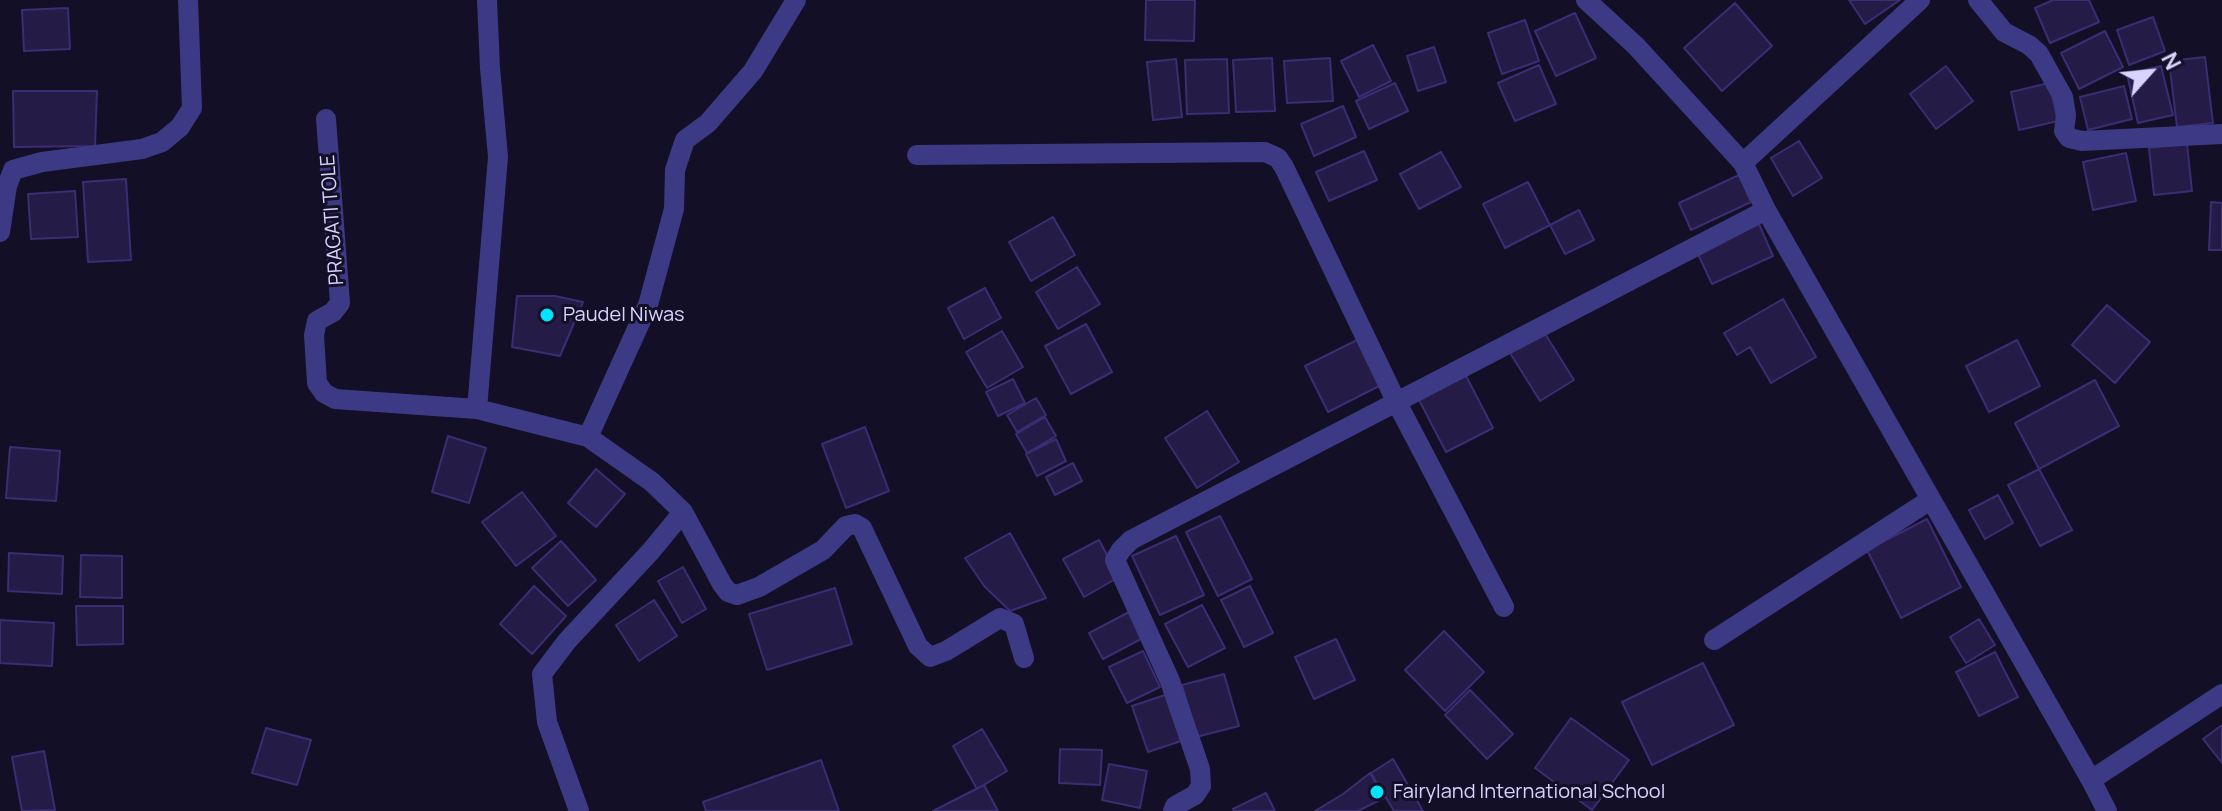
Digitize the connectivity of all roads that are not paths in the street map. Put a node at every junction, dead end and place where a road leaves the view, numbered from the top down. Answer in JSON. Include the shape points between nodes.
{"nodes":[{"id":1,"x":188,"y":0,"type":"edge"},
{"id":2,"x":487,"y":0,"type":"edge"},
{"id":3,"x":796,"y":0,"type":"edge"},
{"id":4,"x":1920,"y":0,"type":"edge"},
{"id":5,"x":1978,"y":0,"type":"edge"},
{"id":6,"x":1597,"y":3,"type":"edge"},
{"id":7,"x":326,"y":119,"type":"dead end"},
{"id":8,"x":2222,"y":134,"type":"edge"},
{"id":9,"x":917,"y":155,"type":"dead end"},
{"id":10,"x":1743,"y":163,"type":"junction"},
{"id":11,"x":1766,"y":210,"type":"junction"},
{"id":12,"x":0,"y":232,"type":"edge"},
{"id":13,"x":1396,"y":401,"type":"junction"},
{"id":14,"x":477,"y":409,"type":"junction"},
{"id":15,"x":588,"y":437,"type":"junction"},
{"id":16,"x":1930,"y":500,"type":"junction"},
{"id":17,"x":683,"y":512,"type":"junction"},
{"id":18,"x":1504,"y":607,"type":"dead end"},
{"id":19,"x":1714,"y":640,"type":"dead end"},
{"id":20,"x":1024,"y":658,"type":"dead end"},
{"id":21,"x":2222,"y":694,"type":"edge"},
{"id":22,"x":2091,"y":780,"type":"junction"},
{"id":23,"x":579,"y":811,"type":"edge"},
{"id":24,"x":1173,"y":811,"type":"edge"},
{"id":25,"x":2107,"y":811,"type":"edge"}],
"edges":[{"from":1,"to":12,"type":"street","via":[[192,108],[180,127],[142,149],[13,170]]},
{"from":2,"to":14,"type":"street","via":[[498,157]]},
{"from":3,"to":15,"type":"street","via":[[753,71],[708,123],[685,140],[675,170],[674,209],[648,305]]},
{"from":4,"to":10,"type":"street"},
{"from":5,"to":8,"type":"street","via":[[2004,32],[2039,54],[2063,97],[2069,138]]},
{"from":6,"to":10,"type":"street"},
{"from":7,"to":14,"type":"street","name":"PRAGATI TOLE","via":[[340,303],[317,321],[317,383],[335,399]]},
{"from":9,"to":13,"type":"street","via":[[1265,152],[1278,158]]},
{"from":10,"to":11,"type":"street"},
{"from":11,"to":13,"type":"street"},
{"from":11,"to":16,"type":"street"},
{"from":13,"to":18,"type":"street"},
{"from":13,"to":24,"type":"street","via":[[1131,540],[1115,560],[1170,681],[1200,769],[1201,786]]},
{"from":14,"to":15,"type":"street","name":"PRAGATI TOLE"},
{"from":15,"to":17,"type":"street","name":"PRAGATI TOLE","via":[[652,482]]},
{"from":16,"to":19,"type":"street"},
{"from":16,"to":22,"type":"street"},
{"from":17,"to":20,"type":"street","name":"PRAGATI TOLE","via":[[722,584],[737,595],[823,550],[846,526],[855,524],[862,528],[918,646],[930,657],[1000,618],[1014,624]]},
{"from":17,"to":23,"type":"street","via":[[542,674],[547,722]]},
{"from":21,"to":22,"type":"street"},
{"from":22,"to":25,"type":"street"}]}
